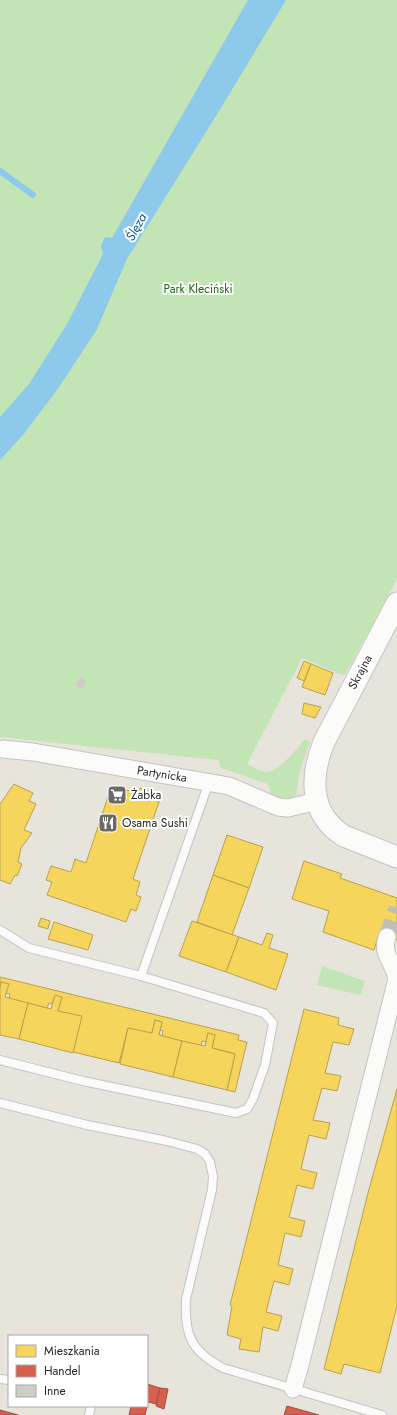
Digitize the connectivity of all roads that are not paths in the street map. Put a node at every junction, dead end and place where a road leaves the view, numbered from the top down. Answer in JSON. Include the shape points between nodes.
{"nodes":[{"id":1,"x":397,"y":603,"type":"edge"},
{"id":2,"x":3,"y":749,"type":"dead end"},
{"id":3,"x":209,"y":782,"type":"junction"},
{"id":4,"x":317,"y":801,"type":"junction"},
{"id":5,"x":397,"y":857,"type":"edge"},
{"id":6,"x":0,"y":930,"type":"edge"},
{"id":7,"x":387,"y":937,"type":"tunnel mouth"},
{"id":8,"x":141,"y":976,"type":"junction"},
{"id":9,"x":397,"y":979,"type":"edge"},
{"id":10,"x":0,"y":1060,"type":"edge"},
{"id":11,"x":0,"y":1103,"type":"edge"},
{"id":12,"x":293,"y":1389,"type":"junction"},
{"id":13,"x":382,"y":1415,"type":"edge"}],
"edges":[{"from":1,"to":4,"type":"street","name":"Skrajna","via":[[319,752],[314,773]]},
{"from":2,"to":3,"type":"street","name":"Partynicka"},
{"from":3,"to":4,"type":"street","name":"Partynicka","via":[[229,786],[278,807],[288,808]]},
{"from":3,"to":8,"type":"lane"},
{"from":4,"to":5,"type":"street","via":[[322,813],[338,833]]},
{"from":6,"to":8,"type":"lane","via":[[29,948]]},
{"from":7,"to":9,"type":"street","via":[[384,945]]},
{"from":8,"to":10,"type":"lane","via":[[264,1013],[273,1024],[265,1066],[247,1109],[236,1113],[83,1081]]},
{"from":9,"to":12,"type":"street"},
{"from":11,"to":12,"type":"lane","via":[[87,1125],[167,1141],[197,1149],[205,1154],[213,1176],[212,1190],[186,1299],[185,1318],[188,1331],[200,1353],[210,1361],[223,1368]]},
{"from":12,"to":13,"type":"lane"}]}
